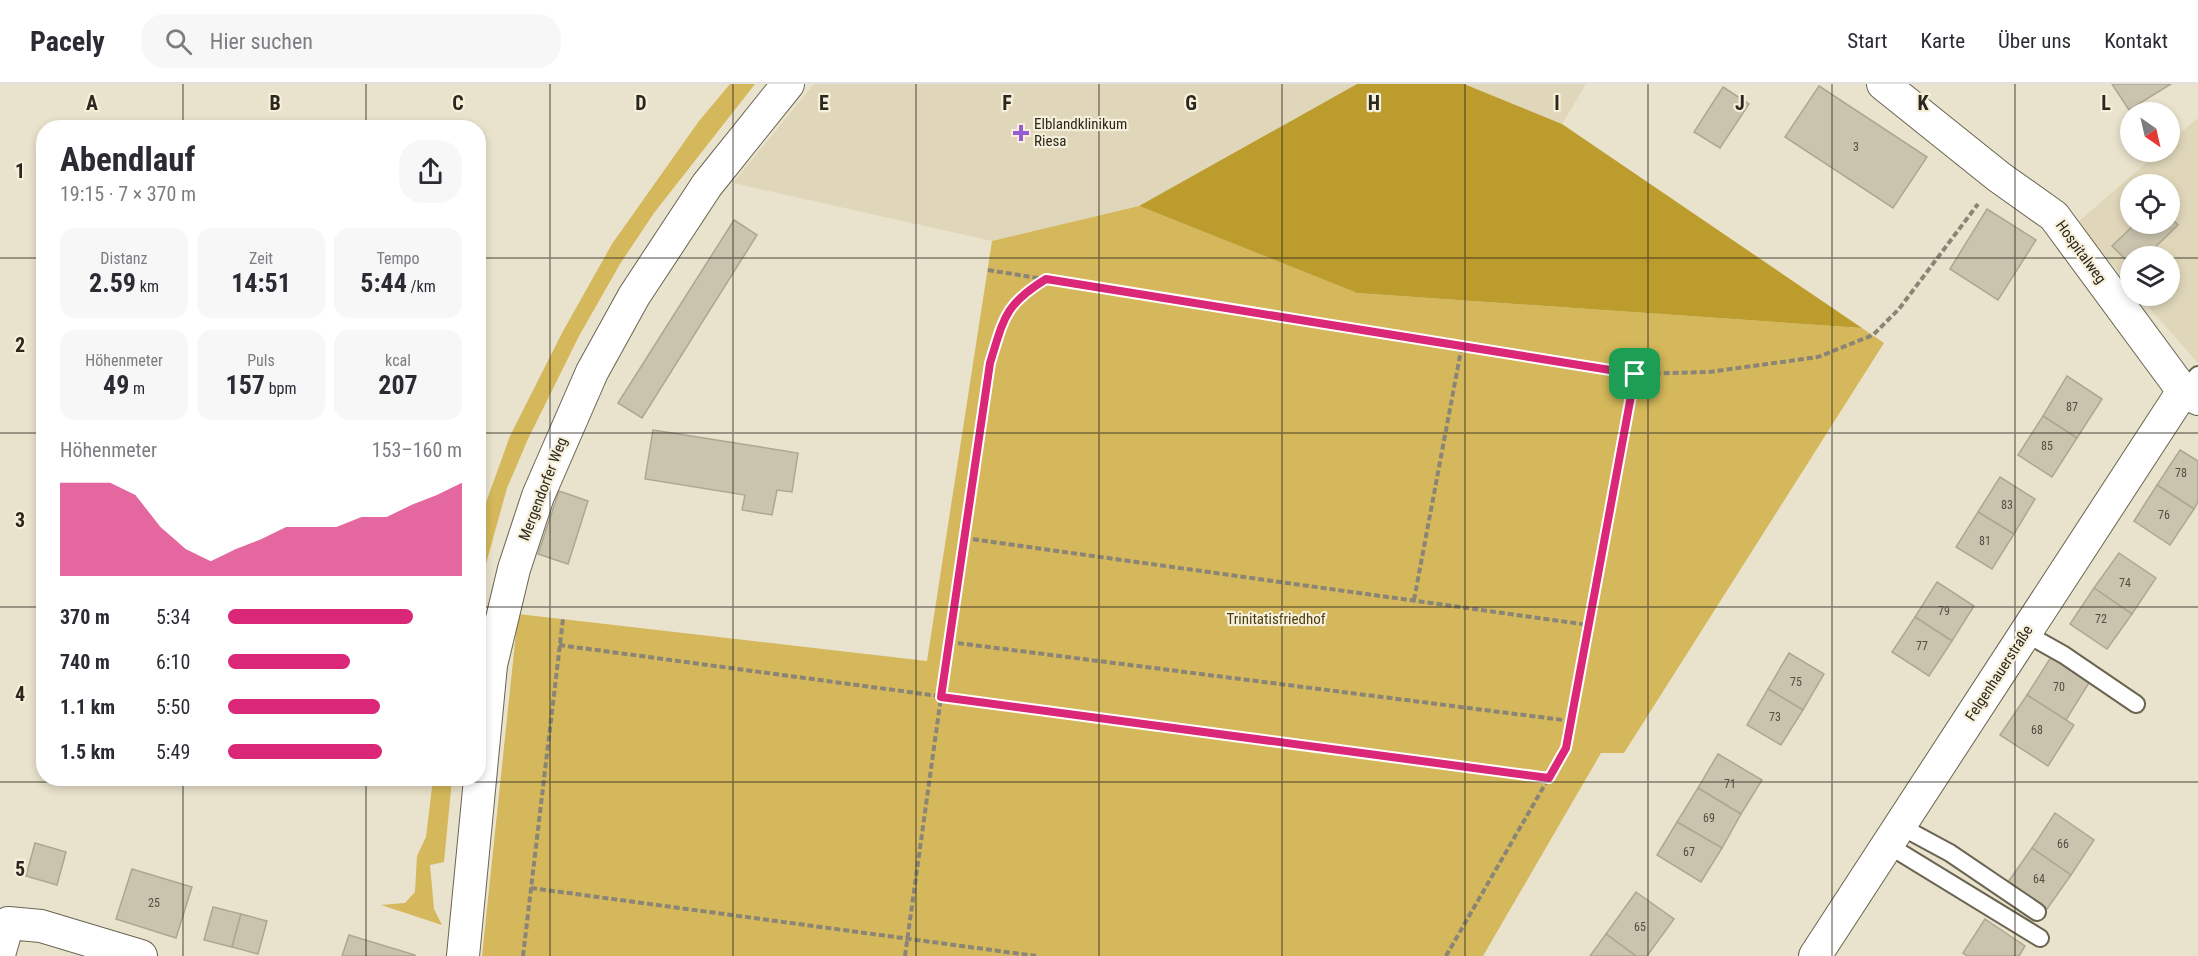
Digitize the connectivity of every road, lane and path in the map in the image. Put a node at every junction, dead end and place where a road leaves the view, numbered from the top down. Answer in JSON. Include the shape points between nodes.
{"nodes":[{"id":1,"x":788,"y":84,"type":"edge"},
{"id":2,"x":1883,"y":84,"type":"edge"},
{"id":3,"x":1999,"y":177,"type":"junction"},
{"id":4,"x":988,"y":270,"type":"dead end"},
{"id":5,"x":1046,"y":279,"type":"junction"},
{"id":6,"x":1462,"y":345,"type":"junction"},
{"id":7,"x":1635,"y":374,"type":"junction"},
{"id":8,"x":2193,"y":388,"type":"edge"},
{"id":9,"x":964,"y":538,"type":"junction"},
{"id":10,"x":1414,"y":600,"type":"junction"},
{"id":11,"x":562,"y":619,"type":"dead end"},
{"id":12,"x":1589,"y":625,"type":"junction"},
{"id":13,"x":2025,"y":633,"type":"junction"},
{"id":14,"x":949,"y":642,"type":"junction"},
{"id":15,"x":559,"y":645,"type":"junction"},
{"id":16,"x":941,"y":697,"type":"junction"},
{"id":17,"x":2136,"y":704,"type":"dead end"},
{"id":18,"x":486,"y":717,"type":"edge"},
{"id":19,"x":1571,"y":721,"type":"junction"},
{"id":20,"x":1549,"y":778,"type":"junction"},
{"id":21,"x":479,"y":786,"type":"edge"},
{"id":22,"x":1894,"y":835,"type":"junction"},
{"id":23,"x":531,"y":888,"type":"junction"},
{"id":24,"x":2037,"y":912,"type":"dead end"},
{"id":25,"x":2040,"y":938,"type":"dead end"},
{"id":26,"x":908,"y":939,"type":"junction"},
{"id":27,"x":0,"y":951,"type":"edge"},
{"id":28,"x":141,"y":956,"type":"edge"},
{"id":29,"x":463,"y":956,"type":"edge"},
{"id":30,"x":523,"y":956,"type":"edge"},
{"id":31,"x":905,"y":956,"type":"edge"},
{"id":32,"x":1036,"y":956,"type":"edge"},
{"id":33,"x":1446,"y":956,"type":"edge"},
{"id":34,"x":1815,"y":956,"type":"edge"}],
"edges":[{"from":1,"to":18,"type":"street","name":"Mergendorfer Weg","via":[[707,185],[634,296],[592,372],[538,496],[513,569],[491,665]]},
{"from":2,"to":3,"type":"street","name":"Hospitalweg"},
{"from":3,"to":7,"type":"path","via":[[1899,309],[1873,335],[1818,357],[1709,372]]},
{"from":3,"to":8,"type":"street","name":"Hospitalweg","via":[[2054,216]]},
{"from":4,"to":5,"type":"path"},
{"from":5,"to":6,"type":"path"},
{"from":5,"to":9,"type":"path","via":[[1024,292],[1005,314],[990,363]]},
{"from":6,"to":7,"type":"path"},
{"from":6,"to":10,"type":"path"},
{"from":7,"to":12,"type":"path"},
{"from":8,"to":13,"type":"street","name":"Felgenhauerstraße"},
{"from":9,"to":10,"type":"path"},
{"from":9,"to":14,"type":"path"},
{"from":10,"to":12,"type":"path"},
{"from":11,"to":15,"type":"path"},
{"from":12,"to":19,"type":"path"},
{"from":13,"to":17,"type":"lane"},
{"from":13,"to":22,"type":"street","name":"Felgenhauerstraße"},
{"from":14,"to":16,"type":"path"},
{"from":14,"to":19,"type":"path"},
{"from":15,"to":16,"type":"path"},
{"from":15,"to":23,"type":"path"},
{"from":16,"to":20,"type":"path"},
{"from":16,"to":26,"type":"path"},
{"from":19,"to":20,"type":"path","via":[[1566,748]]},
{"from":20,"to":33,"type":"path"},
{"from":21,"to":29,"type":"street","name":"Mergendorfer Weg"},
{"from":22,"to":24,"type":"lane","via":[[1950,853]]},
{"from":22,"to":25,"type":"lane"},
{"from":22,"to":34,"type":"street","name":"Felgenhauerstraße"},
{"from":23,"to":26,"type":"path"},
{"from":23,"to":30,"type":"path"},
{"from":26,"to":31,"type":"path"},
{"from":26,"to":32,"type":"path"},
{"from":27,"to":28,"type":"street","via":[[8,923],[41,926]]}]}
